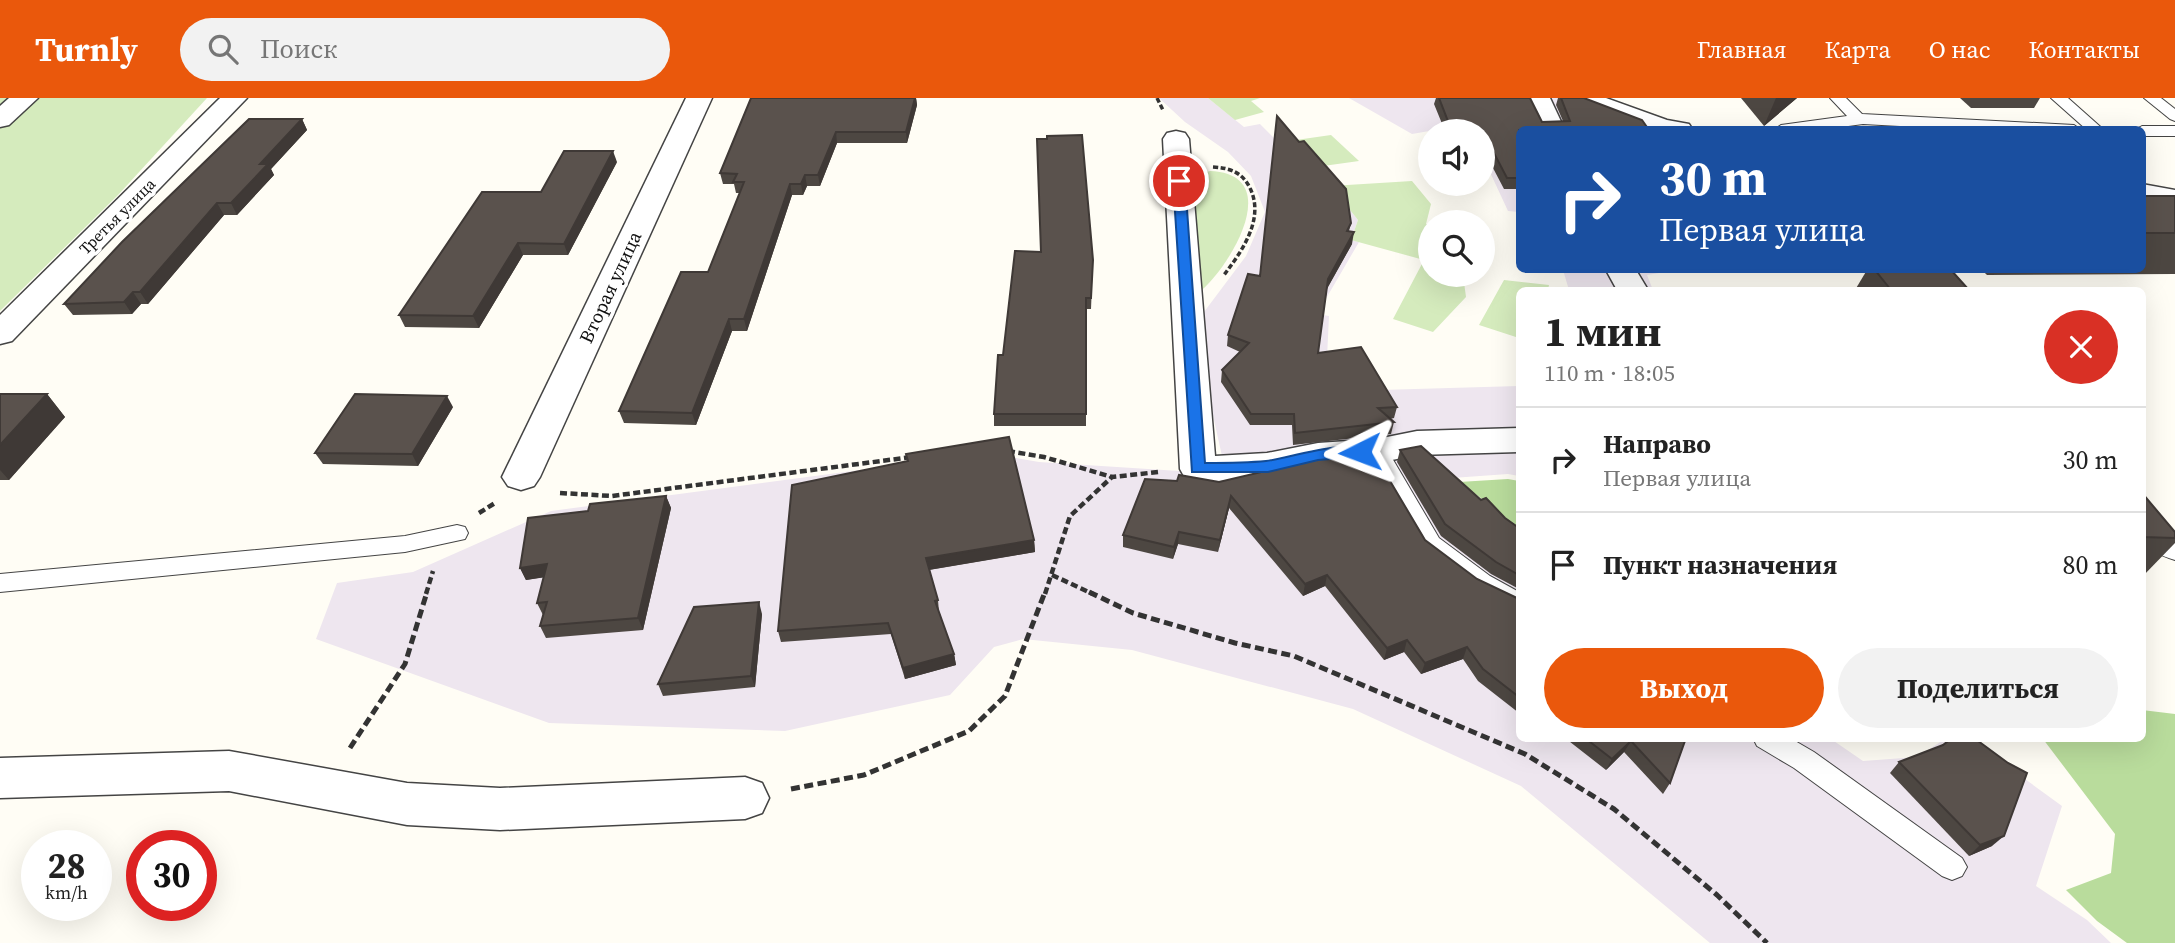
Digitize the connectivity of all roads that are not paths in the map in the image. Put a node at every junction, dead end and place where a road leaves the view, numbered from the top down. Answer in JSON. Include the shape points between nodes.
{"nodes":[{"id":1,"x":25,"y":98,"type":"edge"},
{"id":2,"x":234,"y":98,"type":"edge"},
{"id":3,"x":699,"y":98,"type":"edge"},
{"id":4,"x":1537,"y":98,"type":"edge"},
{"id":5,"x":1582,"y":98,"type":"edge"},
{"id":6,"x":1839,"y":98,"type":"edge"},
{"id":7,"x":2059,"y":98,"type":"edge"},
{"id":8,"x":2152,"y":98,"type":"edge"},
{"id":9,"x":2175,"y":116,"type":"edge"},
{"id":10,"x":0,"y":119,"type":"edge"},
{"id":11,"x":1859,"y":120,"type":"junction"},
{"id":12,"x":1550,"y":126,"type":"edge"},
{"id":13,"x":1659,"y":126,"type":"edge"},
{"id":14,"x":1812,"y":126,"type":"edge"},
{"id":15,"x":1988,"y":126,"type":"edge"},
{"id":16,"x":2092,"y":126,"type":"edge"},
{"id":17,"x":2146,"y":131,"type":"edge"},
{"id":18,"x":2175,"y":131,"type":"edge"},
{"id":19,"x":1176,"y":139,"type":"dead end"},
{"id":20,"x":2146,"y":194,"type":"edge"},
{"id":21,"x":2175,"y":199,"type":"edge"},
{"id":22,"x":0,"y":334,"type":"edge"},
{"id":23,"x":1516,"y":440,"type":"edge"},
{"id":24,"x":1377,"y":451,"type":"junction"},
{"id":25,"x":521,"y":477,"type":"road end"},
{"id":26,"x":2146,"y":528,"type":"edge"},
{"id":27,"x":457,"y":533,"type":"road end"},
{"id":28,"x":2175,"y":551,"type":"edge"},
{"id":29,"x":0,"y":583,"type":"edge"},
{"id":30,"x":1516,"y":601,"type":"edge"},
{"id":31,"x":1773,"y":742,"type":"edge"},
{"id":32,"x":0,"y":778,"type":"edge"},
{"id":33,"x":745,"y":798,"type":"road end"},
{"id":34,"x":1952,"y":867,"type":"dead end"}],
"edges":[{"from":1,"to":10,"type":"street"},
{"from":2,"to":22,"type":"street","name":"Третья улица"},
{"from":3,"to":25,"type":"street","name":"Вторая улица"},
{"from":4,"to":12,"type":"street"},
{"from":5,"to":13,"type":"street"},
{"from":6,"to":11,"type":"lane"},
{"from":7,"to":16,"type":"lane"},
{"from":8,"to":9,"type":"lane"},
{"from":11,"to":14,"type":"lane"},
{"from":11,"to":15,"type":"lane"},
{"from":17,"to":18,"type":"lane"},
{"from":19,"to":24,"type":"street","via":[[1198,469],[1268,466],[1318,455]]},
{"from":20,"to":21,"type":"street"},
{"from":23,"to":24,"type":"street","via":[[1417,443]]},
{"from":24,"to":30,"type":"lane","via":[[1431,544]]},
{"from":26,"to":28,"type":"lane","via":[[2156,541]]},
{"from":27,"to":29,"type":"lane","via":[[404,544]]},
{"from":31,"to":34,"type":"lane"},
{"from":32,"to":33,"type":"street","via":[[229,771],[407,804],[500,809]]}]}
